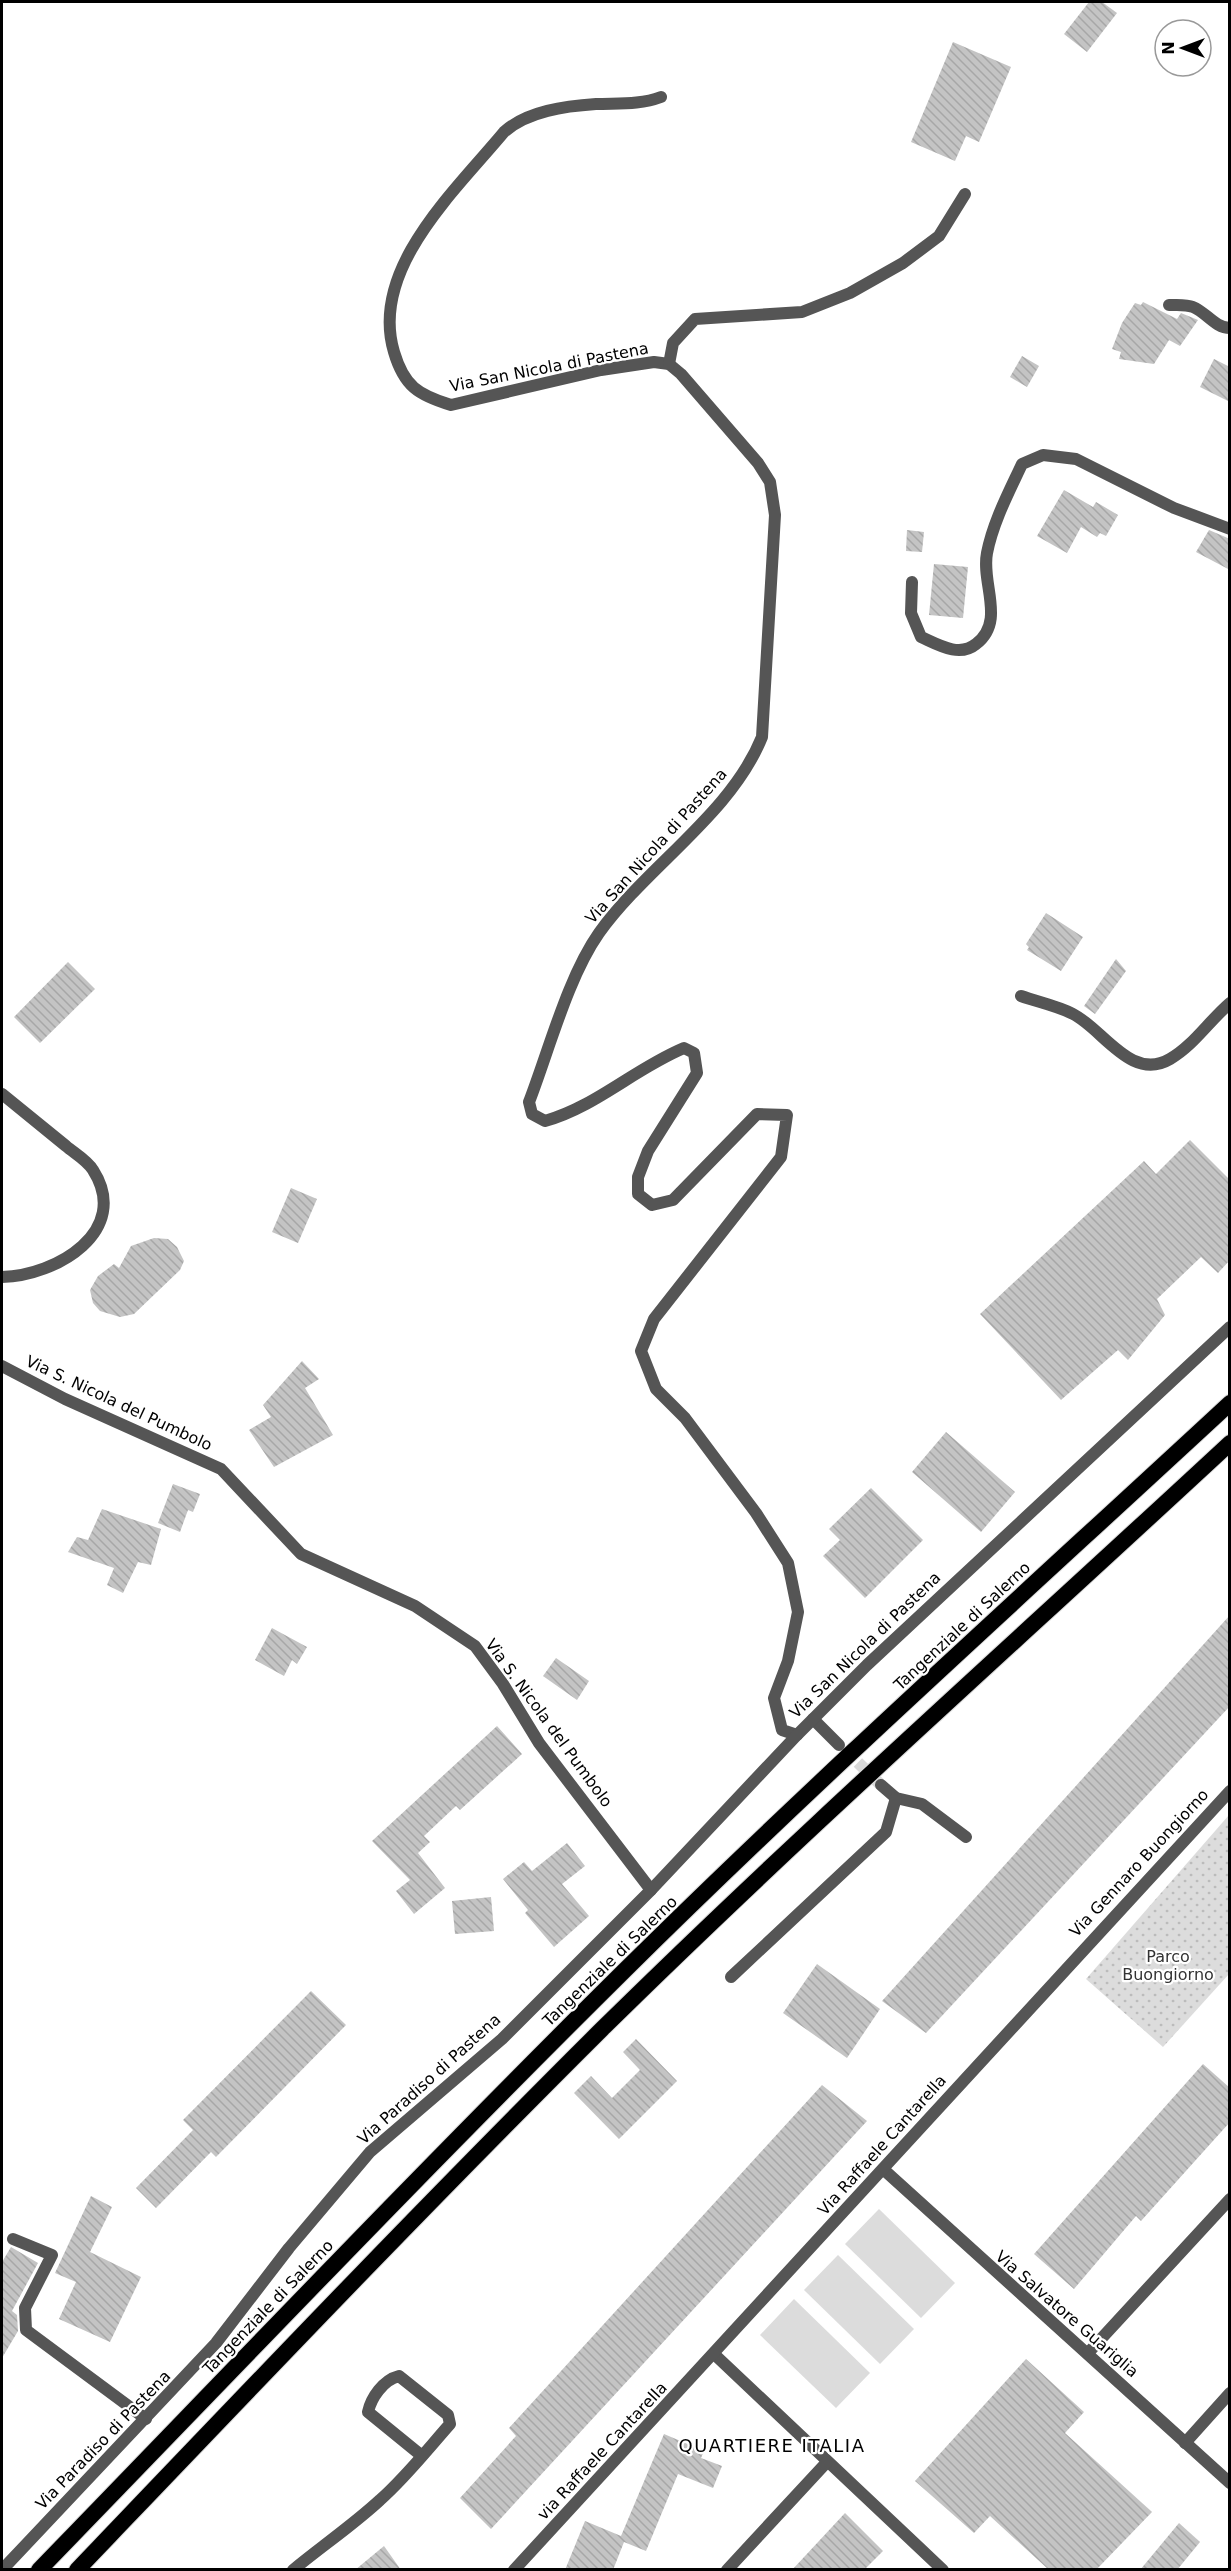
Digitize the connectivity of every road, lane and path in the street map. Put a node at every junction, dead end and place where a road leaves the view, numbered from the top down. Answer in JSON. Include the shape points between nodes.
{"nodes":[{"id":1,"x":661,"y":97,"type":"dead end"},
{"id":2,"x":965,"y":194,"type":"dead end"},
{"id":3,"x":1169,"y":305,"type":"dead end"},
{"id":4,"x":1230,"y":328,"type":"edge"},
{"id":5,"x":669,"y":364,"type":"junction"},
{"id":6,"x":1230,"y":529,"type":"edge"},
{"id":7,"x":912,"y":582,"type":"dead end"},
{"id":8,"x":1021,"y":996,"type":"dead end"},
{"id":9,"x":1230,"y":1003,"type":"edge"},
{"id":10,"x":2,"y":1094,"type":"edge"},
{"id":11,"x":2,"y":1277,"type":"edge"},
{"id":12,"x":1230,"y":1328,"type":"edge"},
{"id":13,"x":2,"y":1366,"type":"edge"},
{"id":14,"x":1230,"y":1403,"type":"edge"},
{"id":15,"x":1230,"y":1443,"type":"edge"},
{"id":16,"x":813,"y":1719,"type":"junction"},
{"id":17,"x":796,"y":1735,"type":"junction"},
{"id":18,"x":840,"y":1745,"type":"tunnel mouth"},
{"id":19,"x":882,"y":1785,"type":"tunnel mouth"},
{"id":20,"x":1230,"y":1791,"type":"edge"},
{"id":21,"x":896,"y":1798,"type":"junction"},
{"id":22,"x":966,"y":1837,"type":"dead end"},
{"id":23,"x":651,"y":1890,"type":"junction"},
{"id":24,"x":1074,"y":1958,"type":"joint"},
{"id":25,"x":731,"y":1977,"type":"dead end"},
{"id":26,"x":883,"y":2169,"type":"junction"},
{"id":27,"x":1230,"y":2199,"type":"edge"},
{"id":28,"x":13,"y":2239,"type":"dead end"},
{"id":29,"x":1088,"y":2353,"type":"junction"},
{"id":30,"x":714,"y":2354,"type":"junction"},
{"id":31,"x":1230,"y":2393,"type":"edge"},
{"id":32,"x":146,"y":2419,"type":"junction"},
{"id":33,"x":1185,"y":2443,"type":"junction"},
{"id":34,"x":422,"y":2456,"type":"junction"},
{"id":35,"x":827,"y":2462,"type":"junction"},
{"id":36,"x":1230,"y":2483,"type":"edge"},
{"id":37,"x":2,"y":2570,"type":"edge"},
{"id":38,"x":39,"y":2570,"type":"edge"},
{"id":39,"x":77,"y":2570,"type":"edge"},
{"id":40,"x":293,"y":2570,"type":"edge"},
{"id":41,"x":514,"y":2570,"type":"edge"},
{"id":42,"x":727,"y":2570,"type":"edge"},
{"id":43,"x":943,"y":2570,"type":"edge"}],
"edges":[{"from":1,"to":5,"type":"street","name":"Via San Nicola di Pastena","via":[[646,102],[594,104],[517,120],[416,240],[390,304],[388,335],[407,384],[428,398],[451,405],[601,370],[654,362]]},
{"from":2,"to":5,"type":"street","via":[[939,236],[903,263],[850,293],[802,312],[695,319],[674,343]]},
{"from":3,"to":4,"type":"street","via":[[1190,305],[1215,323]]},
{"from":5,"to":17,"type":"street","name":"Via San Nicola di Pastena","via":[[758,463],[770,482],[775,515],[762,737],[752,762],[726,795],[600,932],[580,963],[529,1102],[532,1114],[545,1121],[572,1113],[664,1056],[684,1048],[694,1053],[697,1073],[648,1151],[638,1177],[638,1194],[652,1205],[673,1200],[757,1114],[788,1115],[781,1157],[654,1319],[640,1351],[656,1389],[685,1418],[788,1563],[798,1612],[788,1661],[774,1698],[782,1730]]},
{"from":6,"to":7,"type":"street","via":[[1174,508],[1091,464],[1043,455],[1022,464],[986,554],[992,621],[984,637],[974,646],[959,650],[921,637],[911,613]]},
{"from":8,"to":9,"type":"street","via":[[1074,1014],[1134,1062],[1148,1066],[1167,1061],[1184,1050]]},
{"from":10,"to":11,"type":"street","via":[[92,1167],[102,1186],[104,1216],[86,1243],[65,1260],[34,1273]]},
{"from":12,"to":16,"type":"street","name":"Via San Nicola di Pastena","via":[[981,1556]]},
{"from":13,"to":23,"type":"street","name":"Via S. Nicola del Pumbolo","via":[[65,1399],[221,1469],[301,1554],[415,1606],[475,1646],[539,1743]]},
{"from":14,"to":38,"type":"highway","name":"Tangenziale di Salerno","via":[[627,1967]]},
{"from":15,"to":39,"type":"highway","via":[[886,1758],[613,2020]]},
{"from":16,"to":17,"type":"street","name":"Via San Nicola di Pastena"},
{"from":16,"to":18,"type":"street"},
{"from":17,"to":23,"type":"street","name":"Via Paradiso di Pastena"},
{"from":19,"to":21,"type":"street"},
{"from":20,"to":24,"type":"street","name":"Via Gennaro Buongiorno"},
{"from":21,"to":22,"type":"street","via":[[922,1804]]},
{"from":21,"to":25,"type":"street","via":[[886,1832]]},
{"from":23,"to":32,"type":"street","name":"Via Paradiso di Pastena","via":[[502,2038],[370,2152],[216,2343]]},
{"from":24,"to":26,"type":"street","name":"Via Raffaele Cantarella"},
{"from":26,"to":29,"type":"street","name":"Via Salvatore Guariglia"},
{"from":26,"to":30,"type":"street","name":"Via Raffaele Cantarella"},
{"from":27,"to":29,"type":"street"},
{"from":28,"to":32,"type":"street","via":[[52,2255],[25,2308],[26,2330]]},
{"from":29,"to":33,"type":"street","name":"Via Salvatore Guariglia"},
{"from":30,"to":35,"type":"street"},
{"from":30,"to":41,"type":"street","name":"via Raffaele Cantarella"},
{"from":31,"to":33,"type":"street"},
{"from":32,"to":37,"type":"street","name":"Via Paradiso di Pastena"},
{"from":33,"to":36,"type":"street","name":"Via Salvatore Guariglia"},
{"from":34,"to":34,"type":"street","via":[[450,2424],[448,2415],[399,2376],[390,2378],[370,2401],[368,2412]]},
{"from":34,"to":40,"type":"street","via":[[378,2502]]},
{"from":35,"to":42,"type":"street"},
{"from":35,"to":43,"type":"street"}]}
